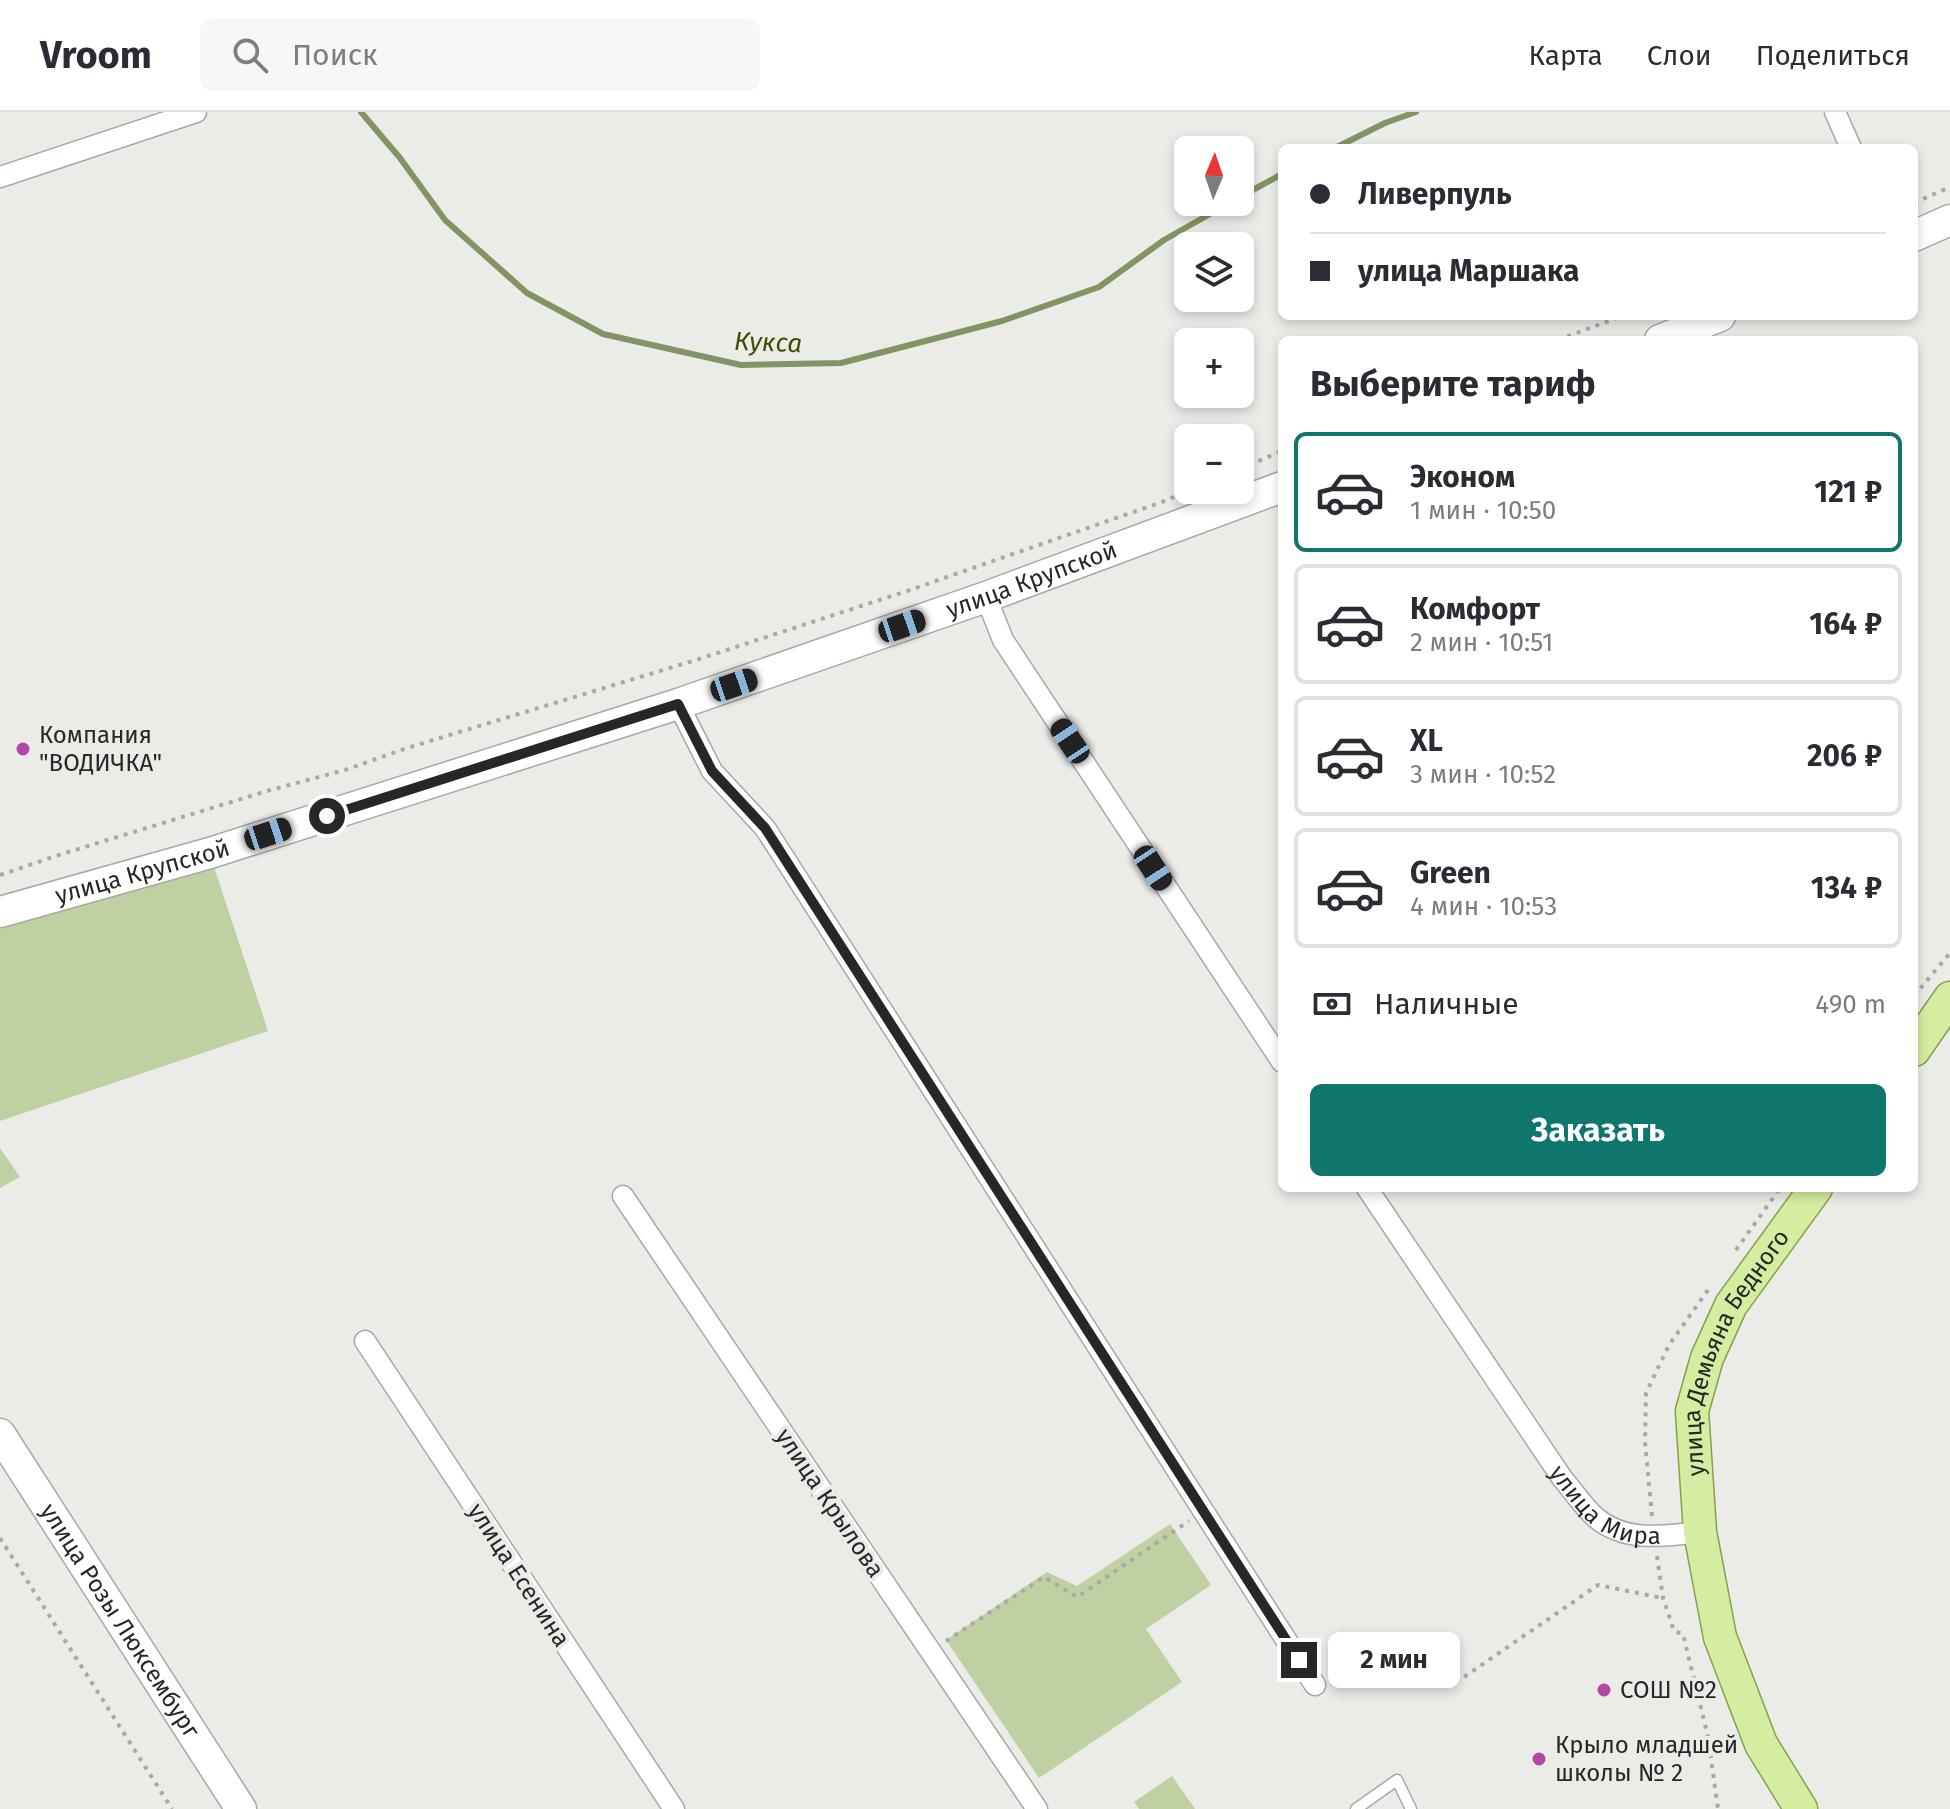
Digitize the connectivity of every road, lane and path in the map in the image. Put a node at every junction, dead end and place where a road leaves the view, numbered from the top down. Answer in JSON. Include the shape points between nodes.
{"nodes":[{"id":1,"x":196,"y":112,"type":"edge"},
{"id":2,"x":1835,"y":112,"type":"edge"},
{"id":3,"x":1849,"y":144,"type":"edge"},
{"id":4,"x":0,"y":177,"type":"edge"},
{"id":5,"x":1950,"y":187,"type":"edge"},
{"id":6,"x":1918,"y":201,"type":"edge"},
{"id":7,"x":1950,"y":220,"type":"edge"},
{"id":8,"x":1918,"y":234,"type":"edge"},
{"id":9,"x":1611,"y":320,"type":"edge"},
{"id":10,"x":1710,"y":320,"type":"edge"},
{"id":11,"x":1569,"y":336,"type":"edge"},
{"id":12,"x":1670,"y":336,"type":"edge"},
{"id":13,"x":1278,"y":453,"type":"edge"},
{"id":14,"x":1254,"y":463,"type":"edge"},
{"id":15,"x":1278,"y":488,"type":"edge"},
{"id":16,"x":1174,"y":497,"type":"edge"},
{"id":17,"x":986,"y":597,"type":"junction"},
{"id":18,"x":678,"y":704,"type":"junction"},
{"id":19,"x":0,"y":875,"type":"edge"},
{"id":20,"x":0,"y":912,"type":"edge"},
{"id":21,"x":1950,"y":953,"type":"edge"},
{"id":22,"x":1918,"y":991,"type":"edge"},
{"id":23,"x":1950,"y":998,"type":"edge"},
{"id":24,"x":1918,"y":1044,"type":"edge"},
{"id":25,"x":1278,"y":1056,"type":"edge"},
{"id":26,"x":1370,"y":1192,"type":"edge"},
{"id":27,"x":1813,"y":1192,"type":"edge"},
{"id":28,"x":623,"y":1196,"type":"dead end"},
{"id":29,"x":365,"y":1341,"type":"dead end"},
{"id":30,"x":0,"y":1434,"type":"edge"},
{"id":31,"x":1203,"y":1512,"type":"junction"},
{"id":32,"x":1700,"y":1532,"type":"junction"},
{"id":33,"x":0,"y":1538,"type":"edge"},
{"id":34,"x":1663,"y":1598,"type":"dead end"},
{"id":35,"x":930,"y":1651,"type":"junction"},
{"id":36,"x":1315,"y":1685,"type":"joint"},
{"id":37,"x":172,"y":1809,"type":"edge"},
{"id":38,"x":241,"y":1809,"type":"edge"},
{"id":39,"x":674,"y":1809,"type":"edge"},
{"id":40,"x":1037,"y":1809,"type":"edge"},
{"id":41,"x":1356,"y":1809,"type":"edge"},
{"id":42,"x":1411,"y":1809,"type":"edge"},
{"id":43,"x":1801,"y":1809,"type":"edge"}],
"edges":[{"from":1,"to":4,"type":"street"},
{"from":2,"to":3,"type":"street"},
{"from":5,"to":6,"type":"path"},
{"from":7,"to":8,"type":"street"},
{"from":9,"to":11,"type":"path"},
{"from":10,"to":12,"type":"street"},
{"from":13,"to":14,"type":"path"},
{"from":15,"to":17,"type":"street","name":"улица Крупской"},
{"from":16,"to":19,"type":"path","via":[[696,660]]},
{"from":17,"to":18,"type":"street","name":"улица Крупской"},
{"from":17,"to":25,"type":"street","via":[[1003,640]]},
{"from":18,"to":20,"type":"street","name":"улица Крупской","via":[[210,853]]},
{"from":18,"to":31,"type":"street","via":[[712,771],[765,828]]},
{"from":21,"to":22,"type":"path"},
{"from":23,"to":24,"type":"main road"},
{"from":26,"to":32,"type":"street","name":"улица Мира","via":[[1562,1478],[1596,1518],[1624,1534]]},
{"from":27,"to":32,"type":"main road","name":"улица Демьяна Бедного","via":[[1731,1305],[1707,1358],[1692,1411]]},
{"from":28,"to":35,"type":"street","name":"улица Крылова"},
{"from":29,"to":39,"type":"street","name":"улица Есенина"},
{"from":30,"to":38,"type":"street","name":"улица Розы Люксембург"},
{"from":31,"to":35,"type":"path","via":[[1077,1597],[1044,1577]]},
{"from":31,"to":36,"type":"street"},
{"from":32,"to":43,"type":"main road","name":"улица Мира","via":[[1720,1637],[1761,1744]]},
{"from":33,"to":37,"type":"path"},
{"from":34,"to":36,"type":"path","via":[[1598,1585],[1464,1677],[1405,1655]]},
{"from":35,"to":40,"type":"street","name":"улица Крылова"},
{"from":41,"to":42,"type":"lane","via":[[1397,1780]]}]}
